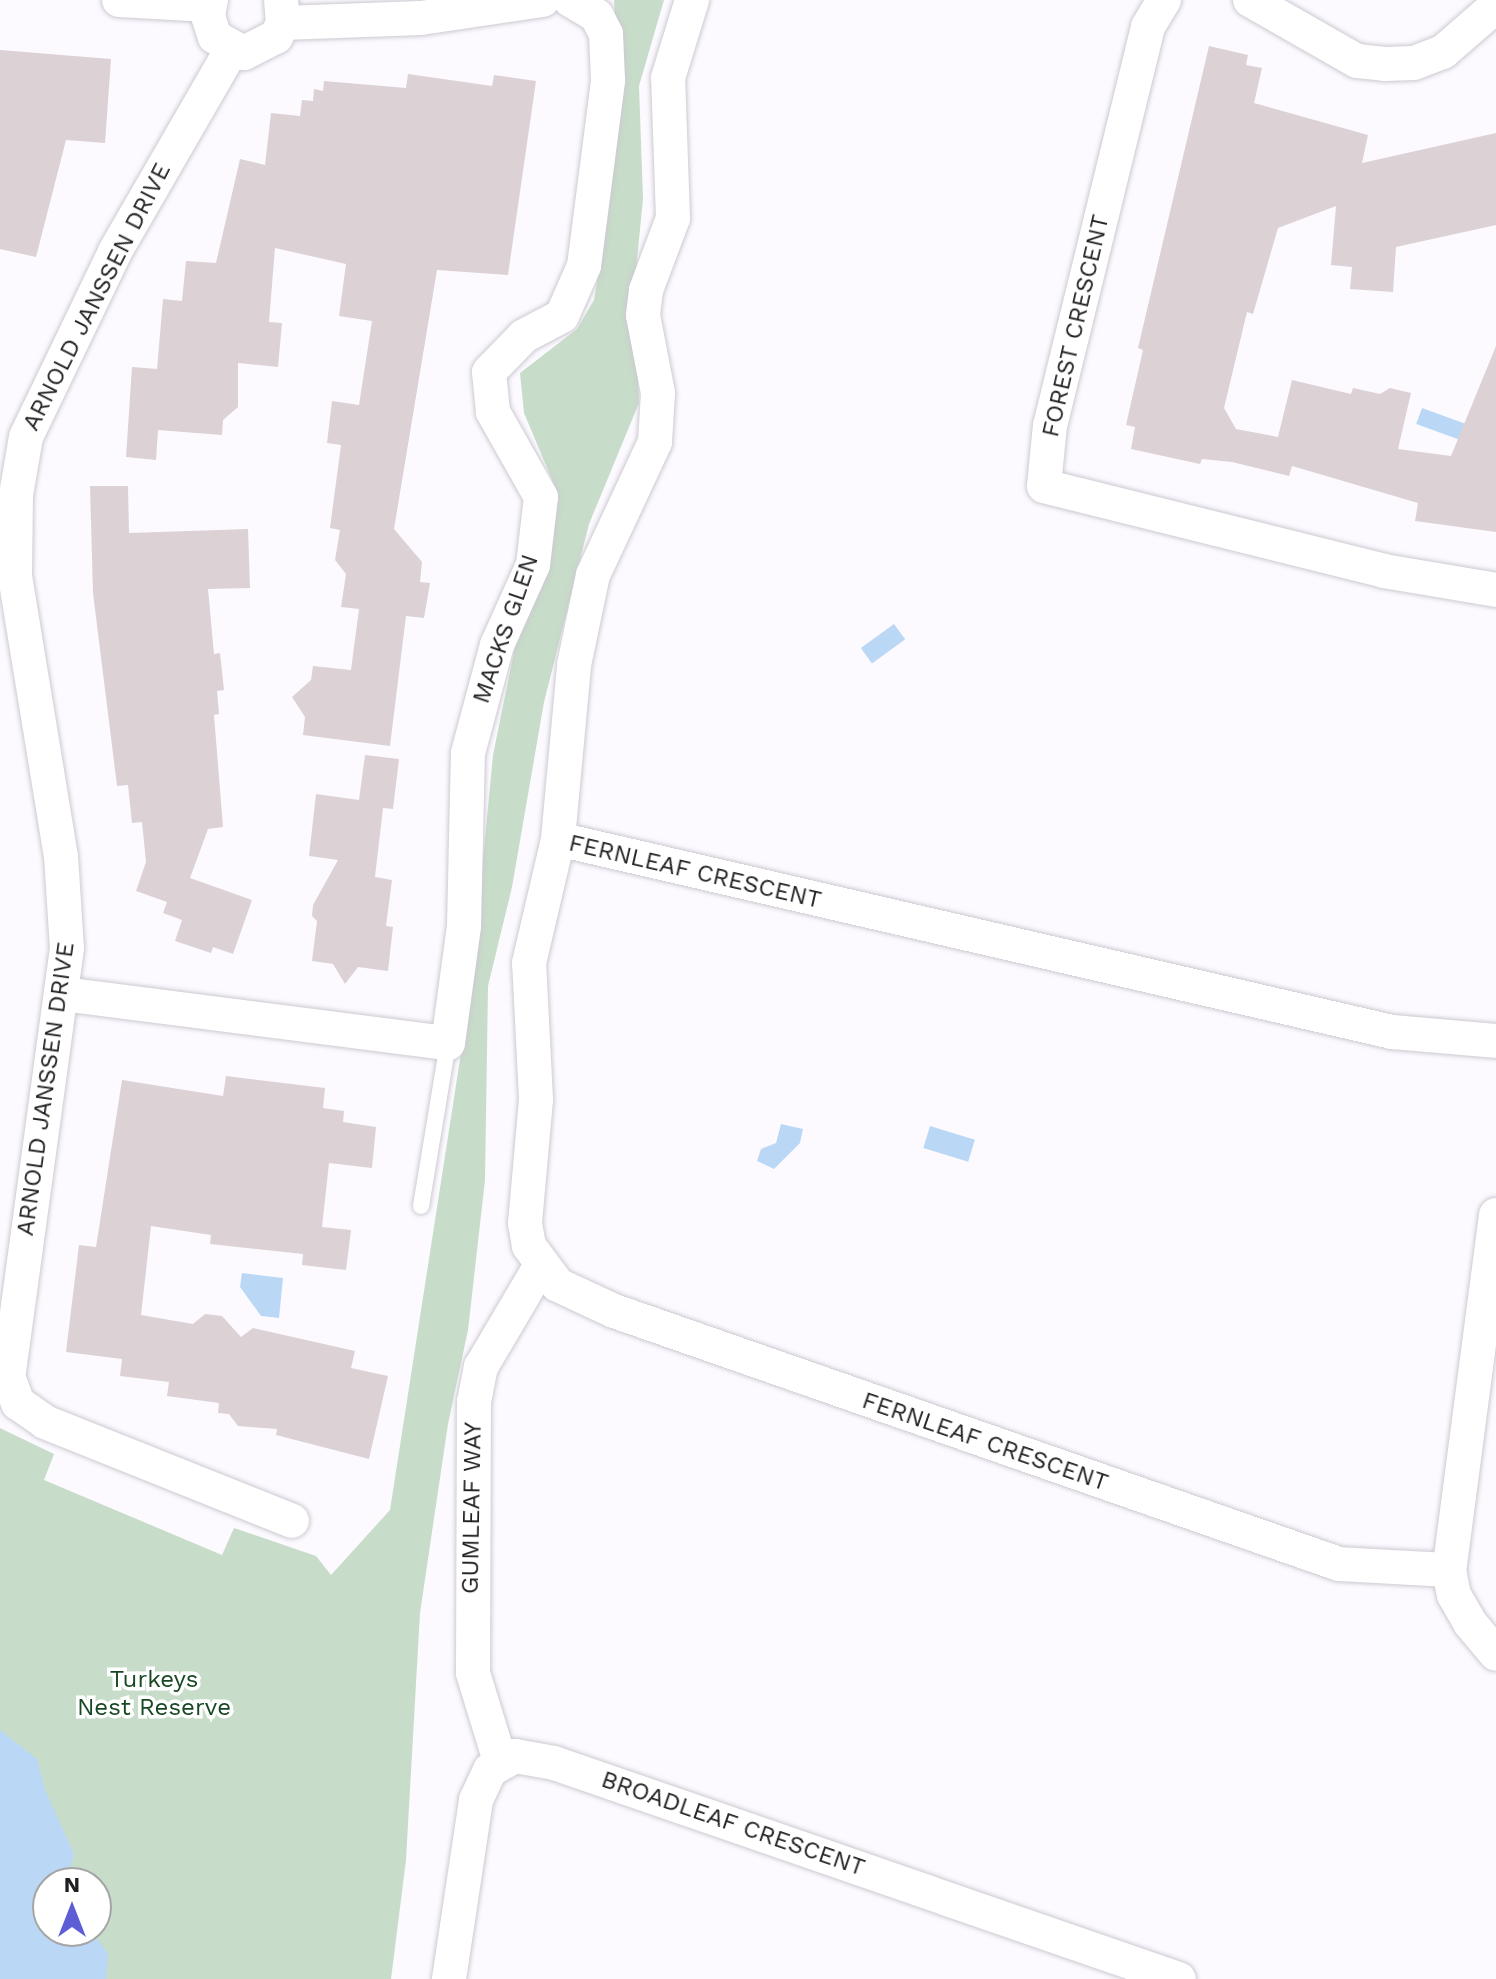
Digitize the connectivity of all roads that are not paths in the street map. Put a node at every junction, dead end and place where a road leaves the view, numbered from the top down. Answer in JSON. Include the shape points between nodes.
{"nodes":[{"id":1,"x":119,"y":0,"type":"edge"},
{"id":2,"x":543,"y":0,"type":"edge"},
{"id":3,"x":570,"y":0,"type":"edge"},
{"id":4,"x":692,"y":0,"type":"edge"},
{"id":5,"x":1164,"y":0,"type":"edge"},
{"id":6,"x":1250,"y":0,"type":"edge"},
{"id":7,"x":210,"y":2,"type":"edge"},
{"id":8,"x":1496,"y":6,"type":"edge"},
{"id":9,"x":282,"y":12,"type":"edge"},
{"id":10,"x":232,"y":49,"type":"junction"},
{"id":11,"x":13,"y":433,"type":"edge"},
{"id":12,"x":1496,"y":590,"type":"edge"},
{"id":13,"x":558,"y":839,"type":"junction"},
{"id":14,"x":63,"y":994,"type":"junction"},
{"id":15,"x":1496,"y":1041,"type":"edge"},
{"id":16,"x":448,"y":1043,"type":"junction"},
{"id":17,"x":421,"y":1206,"type":"dead end"},
{"id":18,"x":1496,"y":1215,"type":"edge"},
{"id":19,"x":11,"y":1262,"type":"edge"},
{"id":20,"x":540,"y":1267,"type":"junction"},
{"id":21,"x":1491,"y":1299,"type":"edge"},
{"id":22,"x":292,"y":1521,"type":"dead end"},
{"id":23,"x":1449,"y":1570,"type":"junction"},
{"id":24,"x":1496,"y":1654,"type":"edge"},
{"id":25,"x":500,"y":1761,"type":"junction"},
{"id":26,"x":449,"y":1979,"type":"edge"},
{"id":27,"x":1179,"y":1979,"type":"edge"}],
"edges":[{"from":1,"to":7,"type":"street"},
{"from":2,"to":9,"type":"street","via":[[421,18]]},
{"from":3,"to":16,"type":"street","name":"MACKS GLEN","via":[[597,16],[606,34],[608,80],[584,266],[562,316],[524,336],[489,372],[493,412],[541,497],[533,565],[497,645],[468,753],[466,910]]},
{"from":4,"to":13,"type":"street","via":[[668,78],[673,218],[646,290],[643,315],[658,393],[655,442],[593,575],[572,679]]},
{"from":5,"to":12,"type":"street","name":"FOREST CRESCENT","via":[[1144,43],[1050,425],[1044,486],[1384,571]]},
{"from":6,"to":8,"type":"street","via":[[1357,61],[1385,64],[1414,63],[1443,52]]},
{"from":7,"to":10,"type":"street","via":[[210,27]]},
{"from":9,"to":10,"type":"street","via":[[268,45],[244,53]]},
{"from":10,"to":11,"type":"street","name":"ARNOLD JANSSEN DRIVE"},
{"from":11,"to":14,"type":"street","name":"ARNOLD JANSSEN DRIVE","via":[[15,576],[61,856],[67,933]]},
{"from":13,"to":15,"type":"street","name":"FERNLEAF CRESCENT","via":[[1392,1032]]},
{"from":13,"to":20,"type":"street","name":"FERNLEAF CRESCENT","via":[[529,963],[527,995],[536,1099],[525,1223]]},
{"from":14,"to":16,"type":"street"},
{"from":14,"to":19,"type":"street","name":"ARNOLD JANSSEN DRIVE"},
{"from":16,"to":17,"type":"lane","name":"MACKS GLEN"},
{"from":18,"to":21,"type":"street"},
{"from":19,"to":22,"type":"street","name":"ARNOLD JANSSEN DRIVE","via":[[8,1376],[18,1403],[29,1413]]},
{"from":20,"to":23,"type":"street","name":"FERNLEAF CRESCENT","via":[[558,1285],[603,1307],[1297,1551],[1377,1570]]},
{"from":20,"to":25,"type":"street","name":"GUMLEAF WAY","via":[[481,1367],[474,1402],[473,1673]]},
{"from":21,"to":23,"type":"street"},
{"from":23,"to":24,"type":"street","via":[[1454,1595]]},
{"from":25,"to":26,"type":"street","via":[[481,1784],[476,1800]]},
{"from":25,"to":27,"type":"street","name":"BROADLEAF CRESCENT","via":[[515,1756],[554,1763]]}]}
